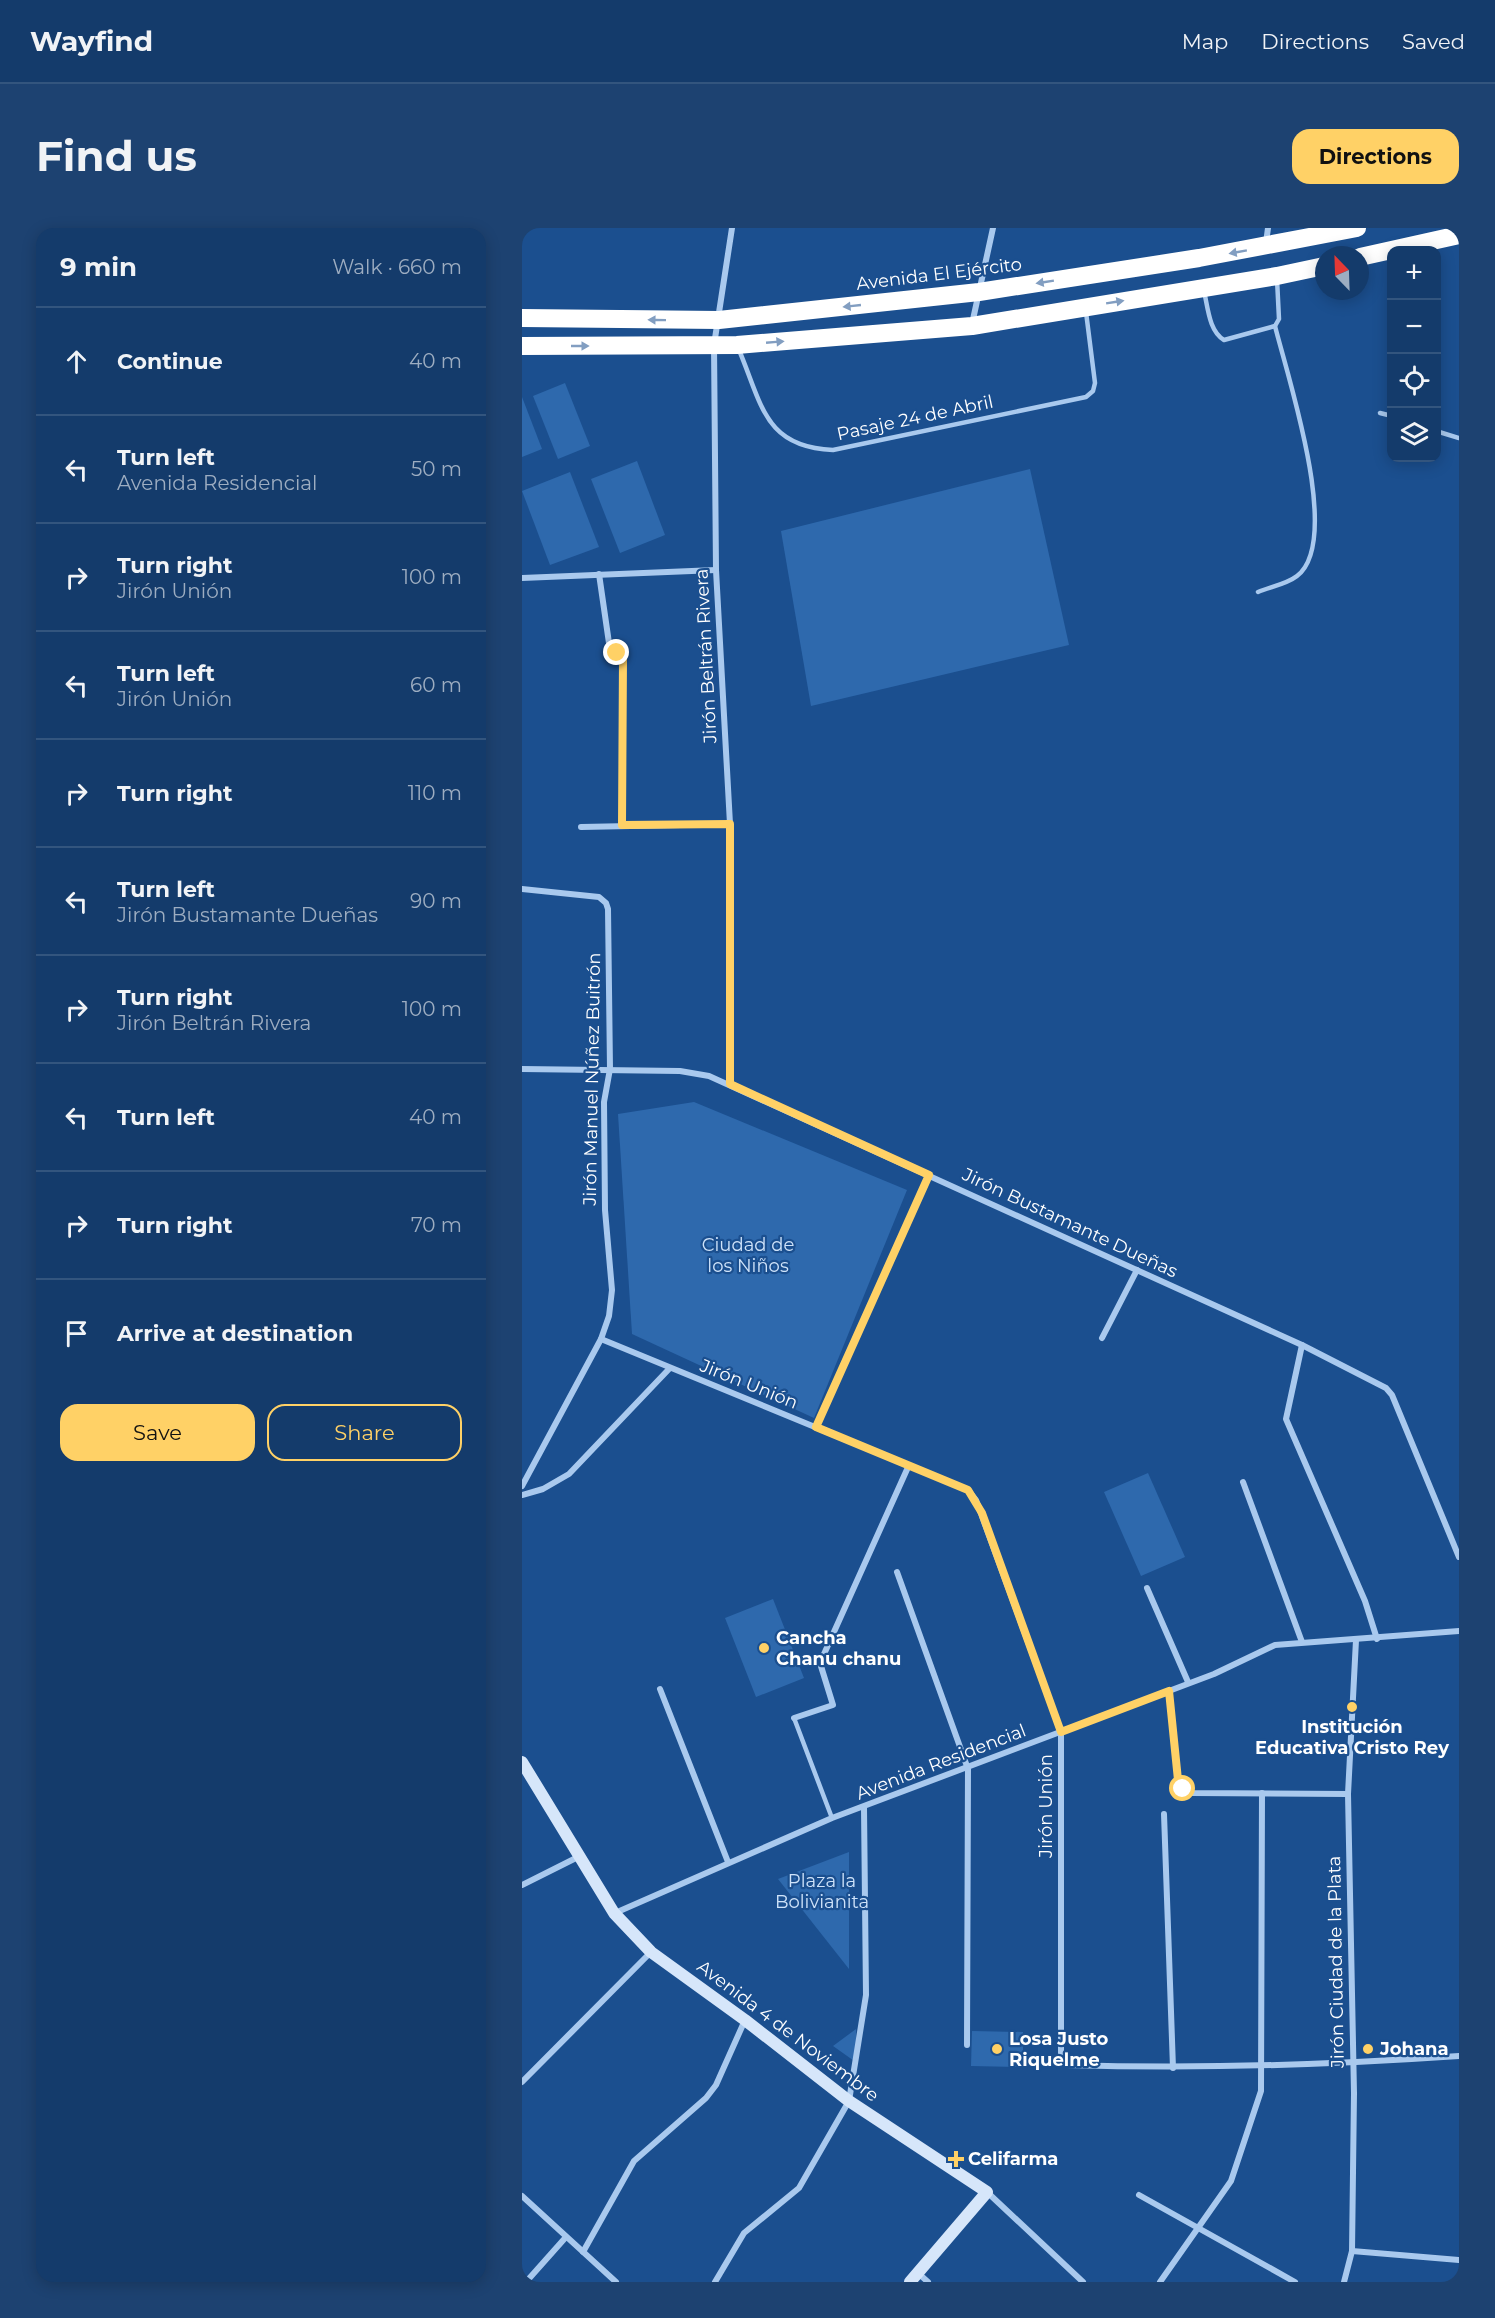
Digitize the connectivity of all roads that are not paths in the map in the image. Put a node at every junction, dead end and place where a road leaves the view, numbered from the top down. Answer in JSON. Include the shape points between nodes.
{"nodes":[{"id":1,"x":732,"y":228,"type":"edge"},
{"id":2,"x":993,"y":228,"type":"edge"},
{"id":3,"x":1268,"y":228,"type":"edge"},
{"id":4,"x":1357,"y":228,"type":"edge"},
{"id":5,"x":1459,"y":235,"type":"edge"},
{"id":6,"x":1266,"y":247,"type":"junction"},
{"id":7,"x":1369,"y":255,"type":"edge"},
{"id":8,"x":1199,"y":258,"type":"junction"},
{"id":9,"x":1315,"y":268,"type":"edge"},
{"id":10,"x":1277,"y":276,"type":"junction"},
{"id":11,"x":1203,"y":288,"type":"junction"},
{"id":12,"x":979,"y":292,"type":"junction"},
{"id":13,"x":1085,"y":307,"type":"junction"},
{"id":14,"x":522,"y":318,"type":"edge"},
{"id":15,"x":719,"y":320,"type":"junction"},
{"id":16,"x":972,"y":326,"type":"junction"},
{"id":17,"x":1275,"y":326,"type":"junction"},
{"id":18,"x":714,"y":345,"type":"junction"},
{"id":19,"x":737,"y":345,"type":"junction"},
{"id":20,"x":522,"y":346,"type":"edge"},
{"id":21,"x":1380,"y":413,"type":"dead end"},
{"id":22,"x":1387,"y":415,"type":"edge"},
{"id":23,"x":1441,"y":432,"type":"edge"},
{"id":24,"x":1459,"y":438,"type":"edge"},
{"id":25,"x":716,"y":570,"type":"junction"},
{"id":26,"x":599,"y":574,"type":"junction"},
{"id":27,"x":522,"y":578,"type":"edge"},
{"id":28,"x":1258,"y":592,"type":"dead end"},
{"id":29,"x":730,"y":824,"type":"junction"},
{"id":30,"x":622,"y":825,"type":"junction"},
{"id":31,"x":581,"y":827,"type":"dead end"},
{"id":32,"x":522,"y":889,"type":"edge"},
{"id":33,"x":522,"y":1069,"type":"edge"},
{"id":34,"x":610,"y":1069,"type":"junction"},
{"id":35,"x":730,"y":1084,"type":"junction"},
{"id":36,"x":929,"y":1175,"type":"junction"},
{"id":37,"x":1137,"y":1270,"type":"junction"},
{"id":38,"x":1102,"y":1338,"type":"dead end"},
{"id":39,"x":601,"y":1339,"type":"junction"},
{"id":40,"x":1302,"y":1346,"type":"junction"},
{"id":41,"x":669,"y":1369,"type":"junction"},
{"id":42,"x":816,"y":1427,"type":"junction"},
{"id":43,"x":909,"y":1465,"type":"junction"},
{"id":44,"x":1243,"y":1482,"type":"dead end"},
{"id":45,"x":522,"y":1486,"type":"edge"},
{"id":46,"x":522,"y":1495,"type":"edge"},
{"id":47,"x":1459,"y":1557,"type":"edge"},
{"id":48,"x":897,"y":1572,"type":"dead end"},
{"id":49,"x":1147,"y":1588,"type":"dead end"},
{"id":50,"x":1459,"y":1630,"type":"edge"},
{"id":51,"x":1377,"y":1639,"type":"junction"},
{"id":52,"x":1356,"y":1640,"type":"junction"},
{"id":53,"x":1302,"y":1642,"type":"junction"},
{"id":54,"x":1188,"y":1682,"type":"junction"},
{"id":55,"x":660,"y":1689,"type":"dead end"},
{"id":56,"x":1169,"y":1691,"type":"junction"},
{"id":57,"x":794,"y":1718,"type":"joint"},
{"id":58,"x":1061,"y":1732,"type":"junction"},
{"id":59,"x":522,"y":1762,"type":"edge"},
{"id":60,"x":968,"y":1769,"type":"junction"},
{"id":61,"x":1262,"y":1793,"type":"junction"},
{"id":62,"x":1348,"y":1794,"type":"junction"},
{"id":63,"x":864,"y":1808,"type":"junction"},
{"id":64,"x":1164,"y":1814,"type":"dead end"},
{"id":65,"x":832,"y":1818,"type":"junction"},
{"id":66,"x":578,"y":1857,"type":"junction"},
{"id":67,"x":728,"y":1862,"type":"junction"},
{"id":68,"x":522,"y":1884,"type":"edge"},
{"id":69,"x":614,"y":1913,"type":"junction"},
{"id":70,"x":651,"y":1952,"type":"junction"},
{"id":71,"x":745,"y":2020,"type":"junction"},
{"id":72,"x":967,"y":2045,"type":"dead end"},
{"id":73,"x":1459,"y":2056,"type":"edge"},
{"id":74,"x":1352,"y":2063,"type":"junction"},
{"id":75,"x":1262,"y":2066,"type":"junction"},
{"id":76,"x":1173,"y":2068,"type":"junction"},
{"id":77,"x":522,"y":2082,"type":"edge"},
{"id":78,"x":849,"y":2101,"type":"junction"},
{"id":79,"x":987,"y":2192,"type":"junction"},
{"id":80,"x":1139,"y":2194,"type":"dead end"},
{"id":81,"x":522,"y":2196,"type":"edge"},
{"id":82,"x":1200,"y":2228,"type":"junction"},
{"id":83,"x":566,"y":2237,"type":"junction"},
{"id":84,"x":1352,"y":2251,"type":"junction"},
{"id":85,"x":583,"y":2252,"type":"junction"},
{"id":86,"x":1459,"y":2260,"type":"edge"},
{"id":87,"x":914,"y":2277,"type":"edge"},
{"id":88,"x":526,"y":2282,"type":"edge"},
{"id":89,"x":616,"y":2282,"type":"edge"},
{"id":90,"x":715,"y":2282,"type":"edge"},
{"id":91,"x":928,"y":2282,"type":"edge"},
{"id":92,"x":1083,"y":2282,"type":"edge"},
{"id":93,"x":1160,"y":2282,"type":"edge"},
{"id":94,"x":1295,"y":2282,"type":"edge"},
{"id":95,"x":1344,"y":2282,"type":"edge"}],
"edges":[{"from":1,"to":15,"type":"street","name":"Jirón Beltrán Rivera"},
{"from":2,"to":12,"type":"street"},
{"from":3,"to":6,"type":"street"},
{"from":4,"to":6,"type":"highway","name":"Avenida El Ejército"},
{"from":5,"to":7,"type":"highway"},
{"from":6,"to":8,"type":"highway","name":"Avenida El Ejército","one_way":true},
{"from":8,"to":11,"type":"highway"},
{"from":8,"to":12,"type":"highway","name":"Avenida El Ejército","one_way":true},
{"from":9,"to":10,"type":"highway"},
{"from":10,"to":11,"type":"highway"},
{"from":10,"to":17,"type":"lane","via":[[1280,319]]},
{"from":13,"to":11,"type":"highway","one_way":true},
{"from":11,"to":17,"type":"lane","via":[[1213,329],[1224,340]]},
{"from":12,"to":15,"type":"highway","name":"Avenida El Ejército","one_way":true},
{"from":12,"to":16,"type":"street"},
{"from":13,"to":16,"type":"highway"},
{"from":13,"to":19,"type":"lane","name":"Pasaje 24 de Abril","via":[[1095,383],[1086,397],[833,450],[808,449],[786,439],[771,425]]},
{"from":15,"to":14,"type":"highway","name":"Avenida El Ejército","one_way":true},
{"from":15,"to":18,"type":"street","name":"Jirón Beltrán Rivera"},
{"from":19,"to":16,"type":"highway","one_way":true},
{"from":17,"to":28,"type":"lane","via":[[1313,478],[1315,533],[1311,557],[1297,576]]},
{"from":18,"to":19,"type":"highway"},
{"from":20,"to":18,"type":"highway","one_way":true},
{"from":18,"to":25,"type":"street","name":"Jirón Beltrán Rivera"},
{"from":21,"to":22,"type":"lane"},
{"from":23,"to":24,"type":"lane"},
{"from":25,"to":26,"type":"street"},
{"from":25,"to":29,"type":"street","name":"Jirón Beltrán Rivera"},
{"from":26,"to":27,"type":"street"},
{"from":26,"to":30,"type":"street","via":[[610,650],[623,658]]},
{"from":29,"to":30,"type":"street"},
{"from":29,"to":35,"type":"street","name":"Jirón Beltrán Rivera"},
{"from":30,"to":31,"type":"street"},
{"from":32,"to":34,"type":"street","name":"Jirón Manuel Núñez Buitrón","via":[[599,897],[606,903]]},
{"from":33,"to":34,"type":"street","name":"Jirón Bustamante Dueñas"},
{"from":34,"to":35,"type":"street","name":"Jirón Bustamante Dueñas","via":[[680,1071]]},
{"from":34,"to":39,"type":"street","name":"Jirón Manuel Núñez Buitrón","via":[[604,1102],[605,1210],[612,1290]]},
{"from":35,"to":36,"type":"street","name":"Jirón Bustamante Dueñas"},
{"from":36,"to":37,"type":"street","name":"Jirón Bustamante Dueñas"},
{"from":36,"to":42,"type":"street"},
{"from":37,"to":38,"type":"street"},
{"from":37,"to":40,"type":"street","name":"Jirón Bustamante Dueñas"},
{"from":39,"to":41,"type":"street","name":"Jirón Unión"},
{"from":39,"to":45,"type":"street","name":"Jirón Manuel Núñez Buitrón"},
{"from":40,"to":47,"type":"street","name":"Jirón Bustamante Dueñas","via":[[1386,1388],[1392,1395]]},
{"from":40,"to":51,"type":"street","via":[[1286,1419],[1365,1601]]},
{"from":41,"to":42,"type":"street","name":"Jirón Unión"},
{"from":41,"to":46,"type":"street","via":[[569,1474],[543,1490]]},
{"from":42,"to":43,"type":"street","name":"Jirón Unión"},
{"from":43,"to":57,"type":"street","via":[[820,1663],[833,1705]]},
{"from":43,"to":58,"type":"street","name":"Jirón Unión","via":[[968,1490],[976,1500]]},
{"from":44,"to":53,"type":"street"},
{"from":48,"to":60,"type":"street"},
{"from":49,"to":54,"type":"street"},
{"from":50,"to":51,"type":"street","name":"Avenida Residencial"},
{"from":51,"to":52,"type":"street","name":"Avenida Residencial"},
{"from":52,"to":53,"type":"street","name":"Avenida Residencial"},
{"from":52,"to":62,"type":"street","name":"Jirón Ciudad de la Plata"},
{"from":53,"to":54,"type":"street","name":"Avenida Residencial","via":[[1275,1645]]},
{"from":54,"to":56,"type":"street","name":"Avenida Residencial"},
{"from":55,"to":67,"type":"street"},
{"from":56,"to":58,"type":"street","name":"Avenida Residencial"},
{"from":56,"to":61,"type":"street","via":[[1178,1780],[1183,1789],[1192,1793]]},
{"from":57,"to":65,"type":"lane"},
{"from":58,"to":60,"type":"street","name":"Avenida Residencial"},
{"from":58,"to":76,"type":"street","name":"Jirón Unión","via":[[1061,2061],[1067,2065]]},
{"from":59,"to":66,"type":"street","name":"Avenida 4 de Noviembre"},
{"from":60,"to":63,"type":"street","name":"Avenida Residencial"},
{"from":60,"to":72,"type":"street"},
{"from":61,"to":62,"type":"street"},
{"from":61,"to":75,"type":"street"},
{"from":62,"to":74,"type":"street","name":"Jirón Ciudad de la Plata"},
{"from":63,"to":65,"type":"street","name":"Avenida Residencial"},
{"from":63,"to":78,"type":"street","via":[[866,1995]]},
{"from":64,"to":76,"type":"street"},
{"from":65,"to":67,"type":"street","name":"Avenida Residencial"},
{"from":66,"to":68,"type":"street"},
{"from":66,"to":69,"type":"street","name":"Avenida 4 de Noviembre"},
{"from":67,"to":69,"type":"street","name":"Avenida Residencial"},
{"from":69,"to":70,"type":"street","name":"Avenida 4 de Noviembre"},
{"from":70,"to":71,"type":"street","name":"Avenida 4 de Noviembre"},
{"from":70,"to":77,"type":"street"},
{"from":71,"to":78,"type":"street","name":"Avenida 4 de Noviembre"},
{"from":71,"to":85,"type":"street","via":[[716,2085],[634,2161]]},
{"from":73,"to":74,"type":"street"},
{"from":74,"to":75,"type":"street"},
{"from":74,"to":84,"type":"street","name":"Jirón Ciudad de la Plata"},
{"from":75,"to":76,"type":"street"},
{"from":75,"to":82,"type":"street","via":[[1261,2091],[1231,2181]]},
{"from":78,"to":79,"type":"street","name":"Avenida 4 de Noviembre"},
{"from":78,"to":90,"type":"street","via":[[799,2188],[744,2233]]},
{"from":79,"to":87,"type":"street"},
{"from":79,"to":92,"type":"street","name":"Avenida 4 de Noviembre"},
{"from":80,"to":82,"type":"street"},
{"from":81,"to":83,"type":"street"},
{"from":82,"to":93,"type":"street"},
{"from":82,"to":94,"type":"street"},
{"from":83,"to":85,"type":"street"},
{"from":83,"to":88,"type":"street"},
{"from":84,"to":86,"type":"street"},
{"from":84,"to":95,"type":"street","name":"Jirón Ciudad de la Plata"},
{"from":85,"to":89,"type":"street"},
{"from":87,"to":91,"type":"street"}]}
